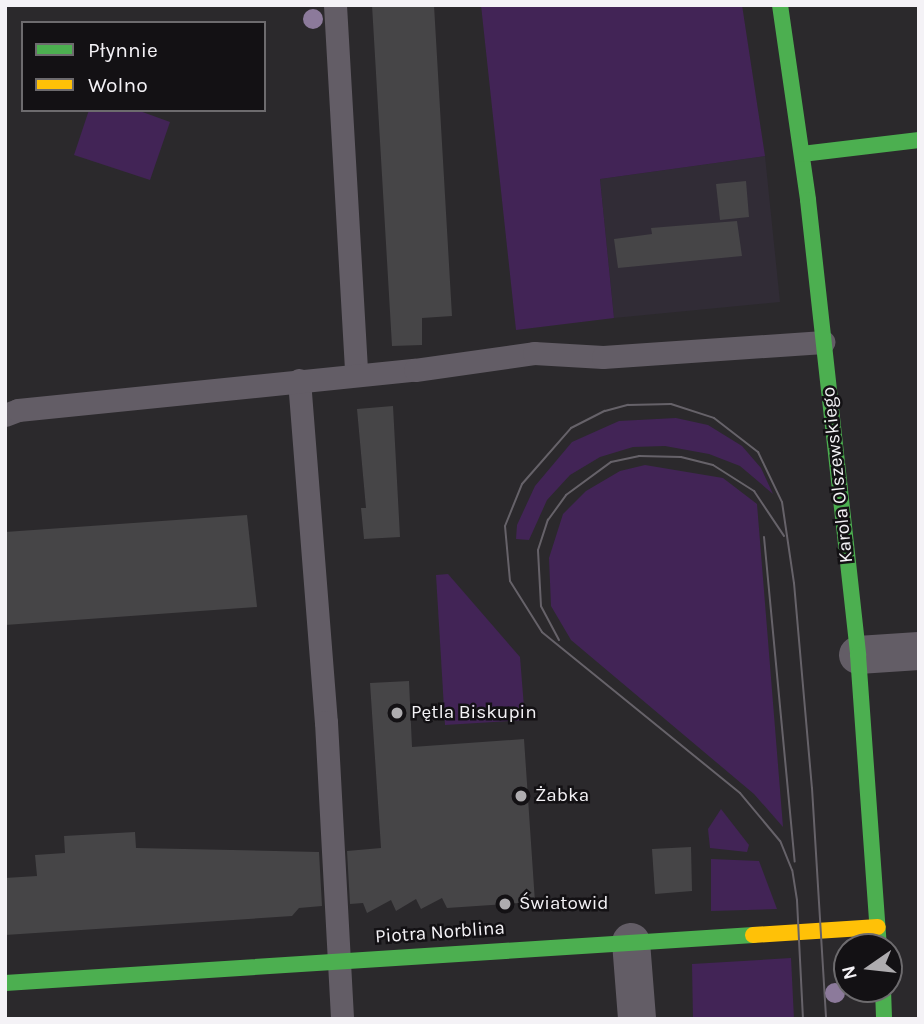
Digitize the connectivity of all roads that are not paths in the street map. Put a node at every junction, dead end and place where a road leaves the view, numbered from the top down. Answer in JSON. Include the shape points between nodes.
{"nodes":[{"id":1,"x":335,"y":5,"type":"edge"},
{"id":2,"x":780,"y":5,"type":"edge"},
{"id":3,"x":919,"y":140,"type":"edge"},
{"id":4,"x":802,"y":154,"type":"junction"},
{"id":5,"x":823,"y":342,"type":"junction"},
{"id":6,"x":356,"y":374,"type":"junction"},
{"id":7,"x":299,"y":380,"type":"junction"},
{"id":8,"x":5,"y":415,"type":"edge"},
{"id":9,"x":919,"y":651,"type":"edge"},
{"id":10,"x":858,"y":655,"type":"junction"},
{"id":11,"x":878,"y":927,"type":"junction"},
{"id":12,"x":878,"y":933,"type":"edge"},
{"id":13,"x":631,"y":942,"type":"junction"},
{"id":14,"x":337,"y":962,"type":"junction"},
{"id":15,"x":5,"y":983,"type":"edge"},
{"id":16,"x":342,"y":1019,"type":"edge"},
{"id":17,"x":637,"y":1019,"type":"edge"}],
"edges":[{"from":1,"to":6,"type":"lane"},
{"from":2,"to":4,"type":"street","name":"Karola Olszewskiego"},
{"from":3,"to":4,"type":"street"},
{"from":4,"to":5,"type":"street","name":"Karola Olszewskiego"},
{"from":5,"to":6,"type":"lane","via":[[603,357],[534,353]]},
{"from":5,"to":10,"type":"street","name":"Karola Olszewskiego"},
{"from":6,"to":7,"type":"lane"},
{"from":7,"to":8,"type":"lane"},
{"from":7,"to":14,"type":"lane","via":[[326,722]]},
{"from":9,"to":10,"type":"street"},
{"from":10,"to":11,"type":"street","name":"Karola Olszewskiego"},
{"from":11,"to":12,"type":"street","name":"Karola Olszewskiego"},
{"from":11,"to":13,"type":"street","name":"Piotra Norblina"},
{"from":13,"to":14,"type":"street","name":"Piotra Norblina"},
{"from":13,"to":17,"type":"street"},
{"from":14,"to":15,"type":"street","name":"Piotra Norblina"},
{"from":14,"to":16,"type":"lane"}]}
